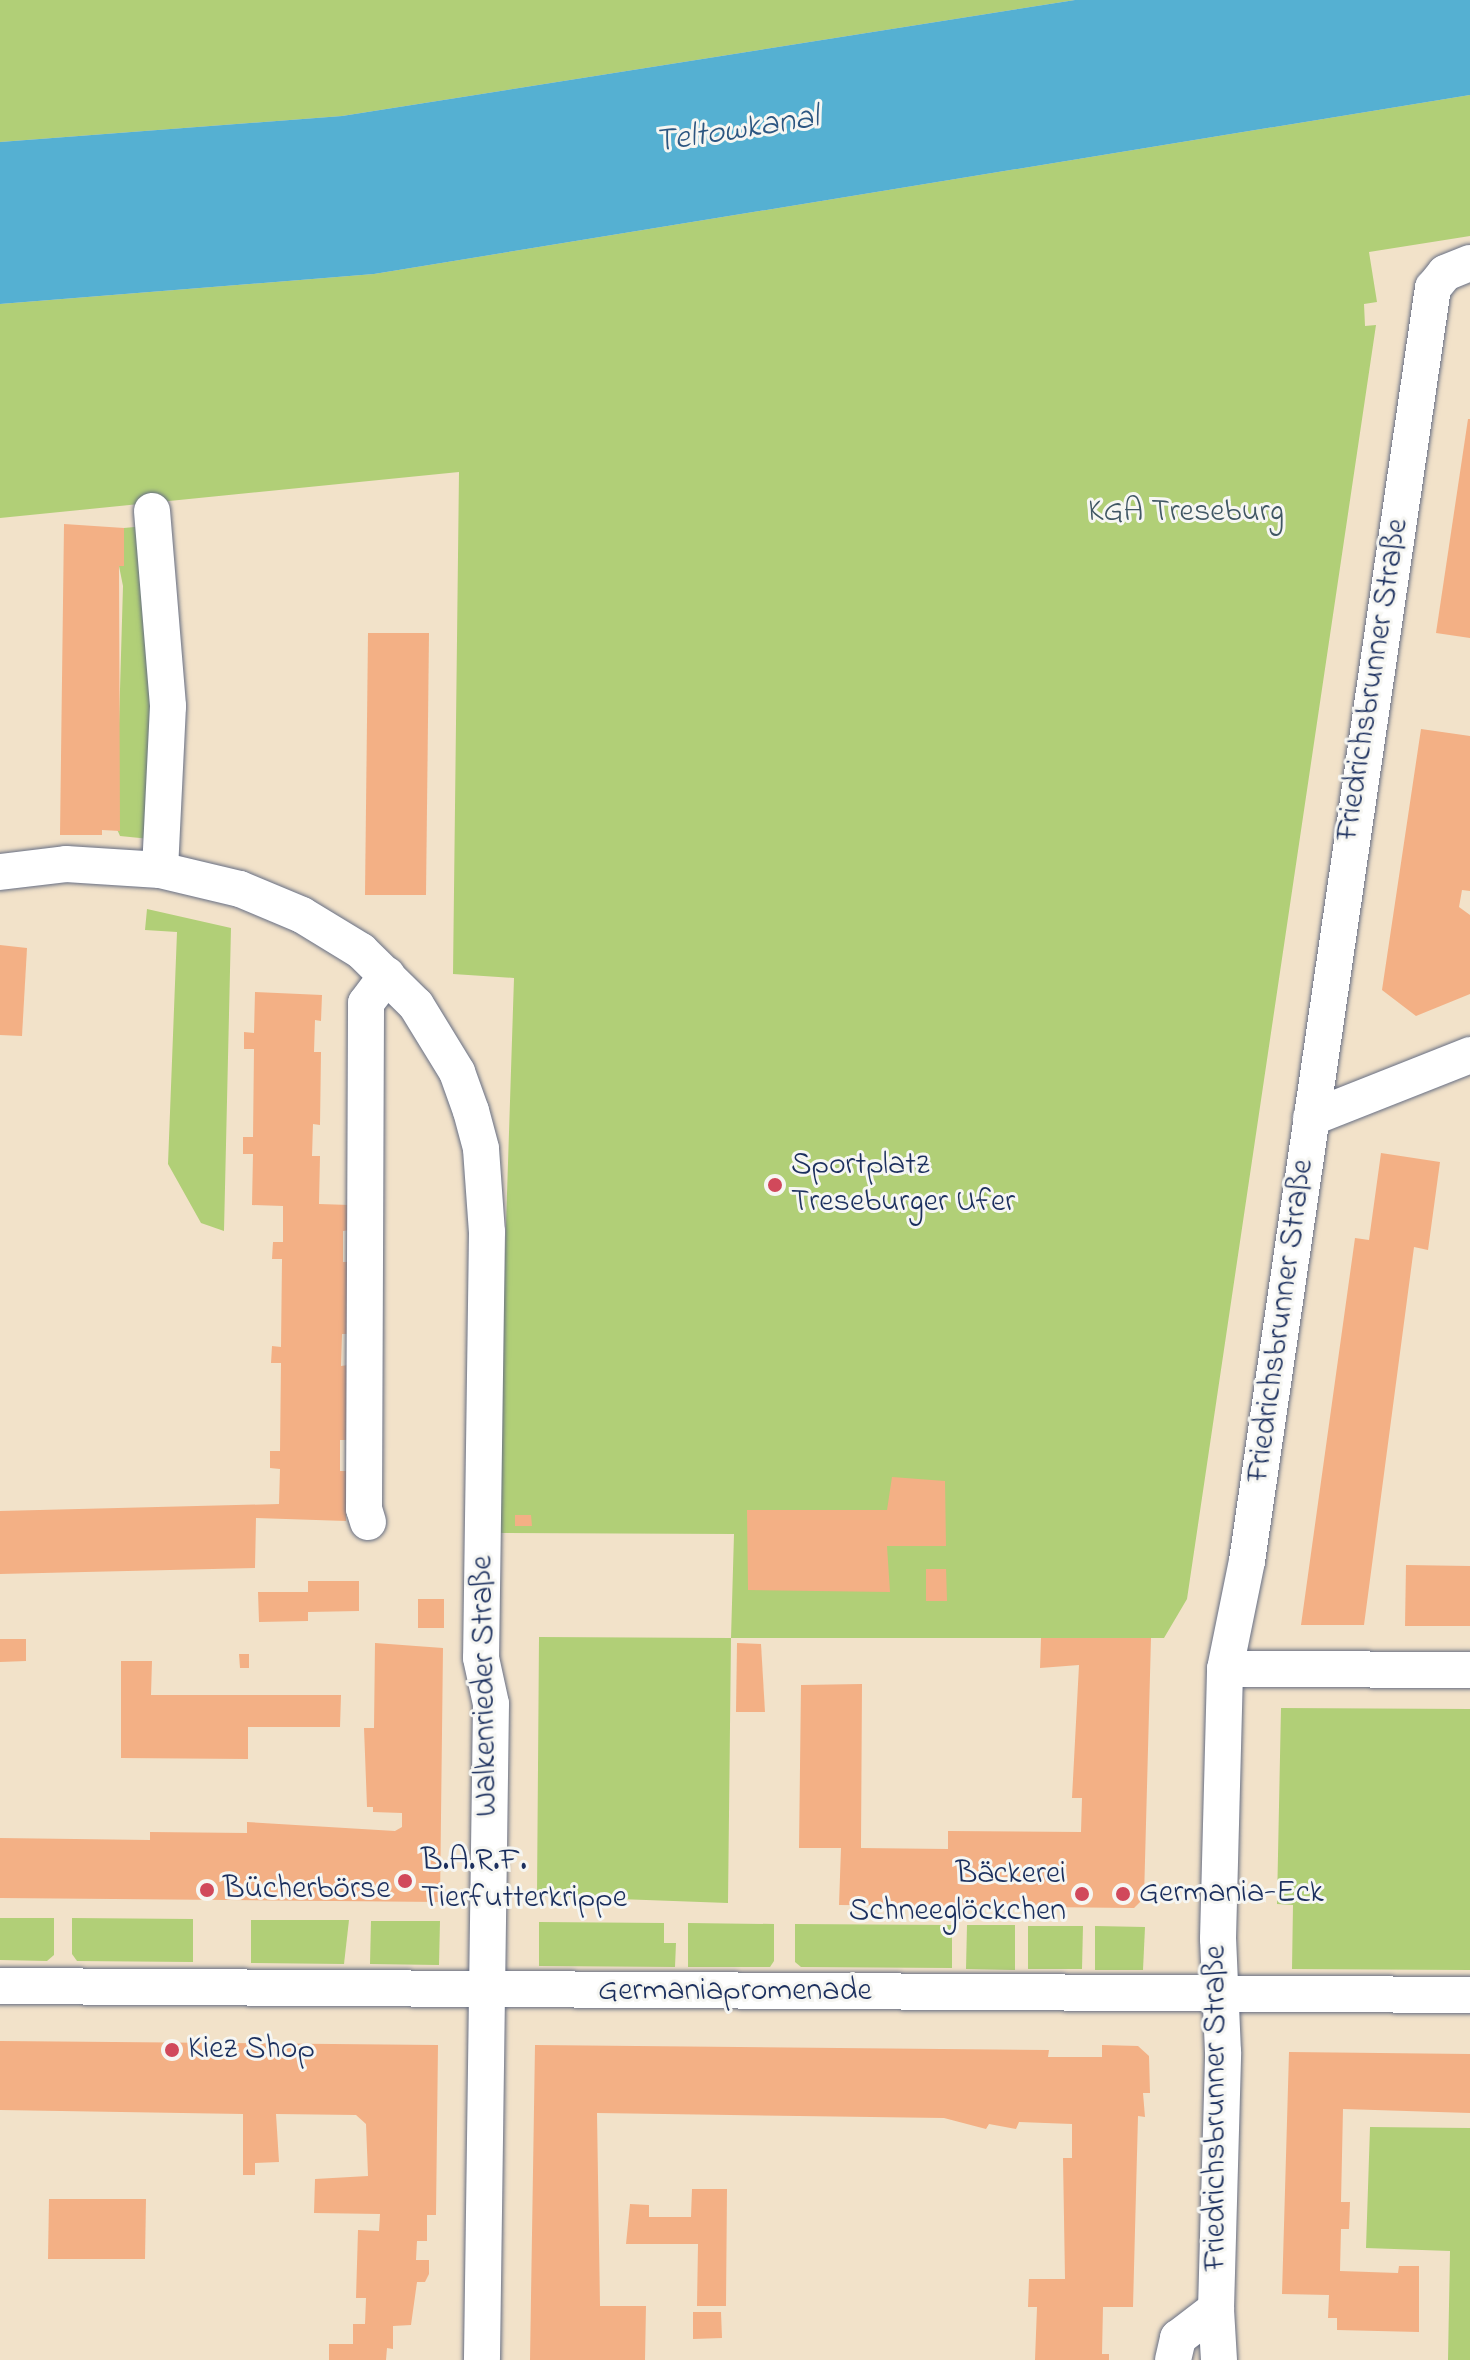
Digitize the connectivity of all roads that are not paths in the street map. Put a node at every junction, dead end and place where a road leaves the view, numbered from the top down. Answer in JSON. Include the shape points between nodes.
{"nodes":[{"id":1,"x":1470,"y":263,"type":"edge"},
{"id":2,"x":152,"y":511,"type":"dead end"},
{"id":3,"x":160,"y":870,"type":"junction"},
{"id":4,"x":0,"y":872,"type":"edge"},
{"id":5,"x":387,"y":975,"type":"junction"},
{"id":6,"x":1470,"y":1055,"type":"edge"},
{"id":7,"x":1311,"y":1118,"type":"junction"},
{"id":8,"x":368,"y":1522,"type":"dead end"},
{"id":9,"x":1225,"y":1669,"type":"junction"},
{"id":10,"x":1470,"y":1670,"type":"edge"},
{"id":11,"x":0,"y":1986,"type":"edge"},
{"id":12,"x":487,"y":1991,"type":"junction"},
{"id":13,"x":1220,"y":1995,"type":"junction"},
{"id":14,"x":1470,"y":1995,"type":"edge"},
{"id":15,"x":1216,"y":2309,"type":"junction"},
{"id":16,"x":482,"y":2360,"type":"edge"},
{"id":17,"x":1173,"y":2360,"type":"edge"},
{"id":18,"x":1219,"y":2360,"type":"edge"}],
"edges":[{"from":1,"to":7,"type":"street","name":"Friedrichsbrunner Straße","via":[[1445,273],[1433,288]]},
{"from":2,"to":3,"type":"street","via":[[168,706]]},
{"from":3,"to":4,"type":"street","name":"Walkenrieder Straße","via":[[95,864]]},
{"from":3,"to":5,"type":"street","name":"Walkenrieder Straße","via":[[240,889],[293,910],[352,944]]},
{"from":5,"to":8,"type":"street","via":[[366,1003]]},
{"from":5,"to":12,"type":"street","name":"Walkenrieder Straße","via":[[430,1024],[457,1072],[471,1111],[485,1188],[481,1658],[491,1704]]},
{"from":6,"to":7,"type":"street"},
{"from":7,"to":9,"type":"street","name":"Friedrichsbrunner Straße","via":[[1247,1561]]},
{"from":9,"to":10,"type":"street"},
{"from":9,"to":13,"type":"street","name":"Friedrichsbrunner Straße"},
{"from":11,"to":12,"type":"street","name":"Germaniapromenade"},
{"from":12,"to":13,"type":"street","name":"Germaniapromenade"},
{"from":12,"to":16,"type":"street","name":"Walkenrieder Straße"},
{"from":13,"to":14,"type":"street","name":"Germaniapromenade"},
{"from":13,"to":15,"type":"street","name":"Friedrichsbrunner Straße"},
{"from":15,"to":17,"type":"street","via":[[1178,2338]]},
{"from":15,"to":18,"type":"street","name":"Friedrichsbrunner Straße"}]}
